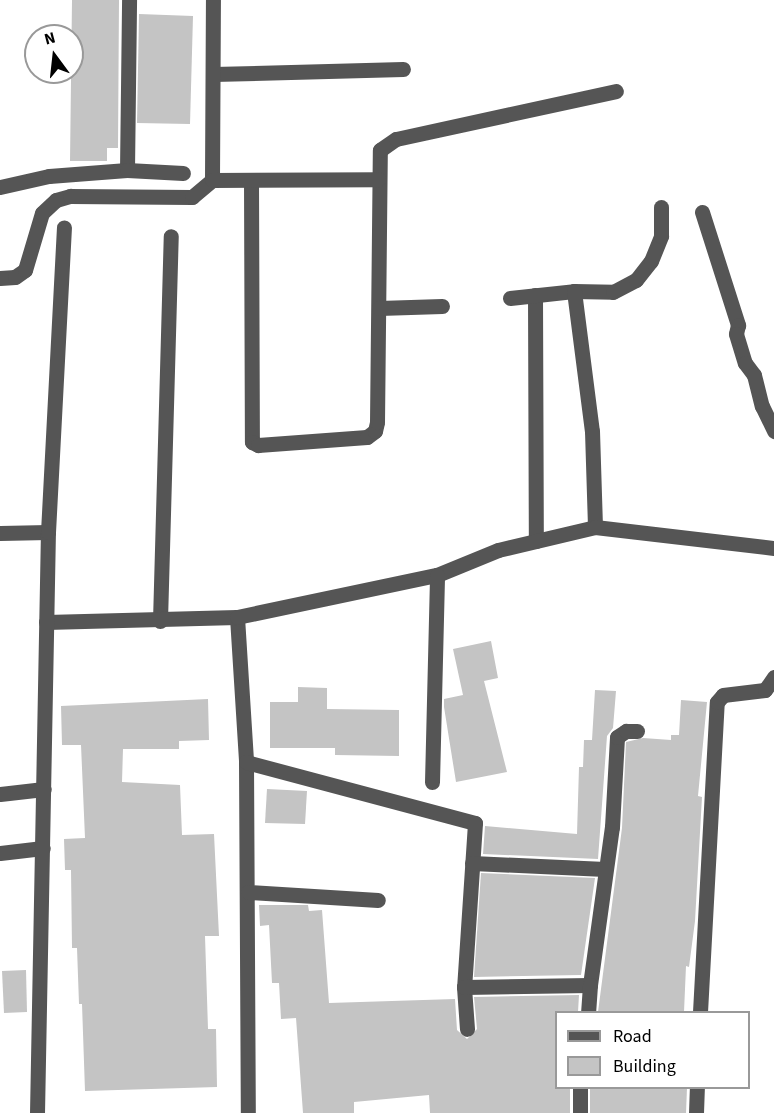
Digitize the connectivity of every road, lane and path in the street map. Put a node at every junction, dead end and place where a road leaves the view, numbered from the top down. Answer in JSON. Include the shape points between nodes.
{"nodes":[{"id":1,"x":129,"y":0,"type":"edge"},
{"id":2,"x":213,"y":0,"type":"edge"},
{"id":3,"x":403,"y":69,"type":"dead end"},
{"id":4,"x":213,"y":74,"type":"junction"},
{"id":5,"x":616,"y":91,"type":"dead end"},
{"id":6,"x":127,"y":170,"type":"junction"},
{"id":7,"x":183,"y":173,"type":"dead end"},
{"id":8,"x":378,"y":179,"type":"junction"},
{"id":9,"x":212,"y":180,"type":"junction"},
{"id":10,"x":251,"y":180,"type":"junction"},
{"id":11,"x":0,"y":187,"type":"edge"},
{"id":12,"x":661,"y":207,"type":"dead end"},
{"id":13,"x":702,"y":212,"type":"dead end"},
{"id":14,"x":64,"y":226,"type":"dead end"},
{"id":15,"x":171,"y":236,"type":"dead end"},
{"id":16,"x":0,"y":278,"type":"edge"},
{"id":17,"x":574,"y":291,"type":"junction"},
{"id":18,"x":535,"y":295,"type":"junction"},
{"id":19,"x":510,"y":298,"type":"dead end"},
{"id":20,"x":442,"y":306,"type":"dead end"},
{"id":21,"x":379,"y":308,"type":"junction"},
{"id":22,"x":774,"y":431,"type":"edge"},
{"id":23,"x":596,"y":527,"type":"junction"},
{"id":24,"x":48,"y":532,"type":"junction"},
{"id":25,"x":0,"y":533,"type":"edge"},
{"id":26,"x":536,"y":541,"type":"junction"},
{"id":27,"x":774,"y":548,"type":"edge"},
{"id":28,"x":437,"y":575,"type":"junction"},
{"id":29,"x":237,"y":616,"type":"junction"},
{"id":30,"x":160,"y":621,"type":"junction"},
{"id":31,"x":46,"y":622,"type":"junction"},
{"id":32,"x":774,"y":677,"type":"edge"},
{"id":33,"x":637,"y":731,"type":"dead end"},
{"id":34,"x":246,"y":762,"type":"junction"},
{"id":35,"x":432,"y":782,"type":"dead end"},
{"id":36,"x":44,"y":789,"type":"junction"},
{"id":37,"x":0,"y":795,"type":"edge"},
{"id":38,"x":43,"y":848,"type":"junction"},
{"id":39,"x":0,"y":854,"type":"edge"},
{"id":40,"x":472,"y":863,"type":"junction"},
{"id":41,"x":605,"y":869,"type":"junction"},
{"id":42,"x":248,"y":892,"type":"junction"},
{"id":43,"x":378,"y":900,"type":"dead end"},
{"id":44,"x":590,"y":985,"type":"junction"},
{"id":45,"x":464,"y":987,"type":"junction"},
{"id":46,"x":588,"y":1011,"type":"edge"},
{"id":47,"x":700,"y":1011,"type":"edge"},
{"id":48,"x":467,"y":1029,"type":"dead end"},
{"id":49,"x":580,"y":1089,"type":"edge"},
{"id":50,"x":697,"y":1089,"type":"edge"},
{"id":51,"x":38,"y":1113,"type":"edge"},
{"id":52,"x":248,"y":1113,"type":"edge"},
{"id":53,"x":580,"y":1113,"type":"edge"},
{"id":54,"x":696,"y":1113,"type":"edge"}],
"edges":[{"from":1,"to":6,"type":"street"},
{"from":2,"to":4,"type":"street"},
{"from":3,"to":4,"type":"street"},
{"from":4,"to":9,"type":"street"},
{"from":5,"to":8,"type":"street","via":[[396,139],[380,150]]},
{"from":6,"to":7,"type":"street"},
{"from":6,"to":11,"type":"street","via":[[49,176]]},
{"from":8,"to":10,"type":"street"},
{"from":8,"to":21,"type":"street"},
{"from":9,"to":10,"type":"street"},
{"from":9,"to":16,"type":"street","via":[[192,197],[70,196],[56,200],[42,213],[25,270],[15,277]]},
{"from":10,"to":21,"type":"street","via":[[252,442],[258,446],[367,437],[375,431]]},
{"from":12,"to":17,"type":"street","via":[[661,236],[651,261],[636,280],[613,292]]},
{"from":13,"to":22,"type":"street","via":[[738,325],[736,334],[745,363],[754,375]]},
{"from":14,"to":24,"type":"street"},
{"from":15,"to":30,"type":"street"},
{"from":17,"to":18,"type":"street"},
{"from":17,"to":23,"type":"street","via":[[592,431]]},
{"from":18,"to":19,"type":"street"},
{"from":18,"to":26,"type":"street"},
{"from":20,"to":21,"type":"street"},
{"from":23,"to":26,"type":"street"},
{"from":23,"to":27,"type":"street"},
{"from":24,"to":25,"type":"street"},
{"from":24,"to":31,"type":"street"},
{"from":26,"to":28,"type":"street","via":[[498,550]]},
{"from":28,"to":29,"type":"street"},
{"from":28,"to":35,"type":"street"},
{"from":29,"to":30,"type":"street"},
{"from":29,"to":34,"type":"street"},
{"from":30,"to":31,"type":"street"},
{"from":31,"to":36,"type":"street"},
{"from":32,"to":47,"type":"street","via":[[765,690],[723,695],[717,702]]},
{"from":33,"to":41,"type":"street","via":[[626,731],[617,737]]},
{"from":34,"to":40,"type":"street","via":[[475,823]]},
{"from":34,"to":42,"type":"street"},
{"from":36,"to":37,"type":"street"},
{"from":36,"to":38,"type":"street"},
{"from":38,"to":39,"type":"street"},
{"from":38,"to":51,"type":"street"},
{"from":40,"to":41,"type":"street"},
{"from":40,"to":45,"type":"street"},
{"from":41,"to":44,"type":"street"},
{"from":42,"to":43,"type":"street"},
{"from":42,"to":52,"type":"street"},
{"from":44,"to":45,"type":"street"},
{"from":44,"to":46,"type":"street"},
{"from":45,"to":48,"type":"street"},
{"from":49,"to":53,"type":"street"},
{"from":50,"to":54,"type":"street"}]}
